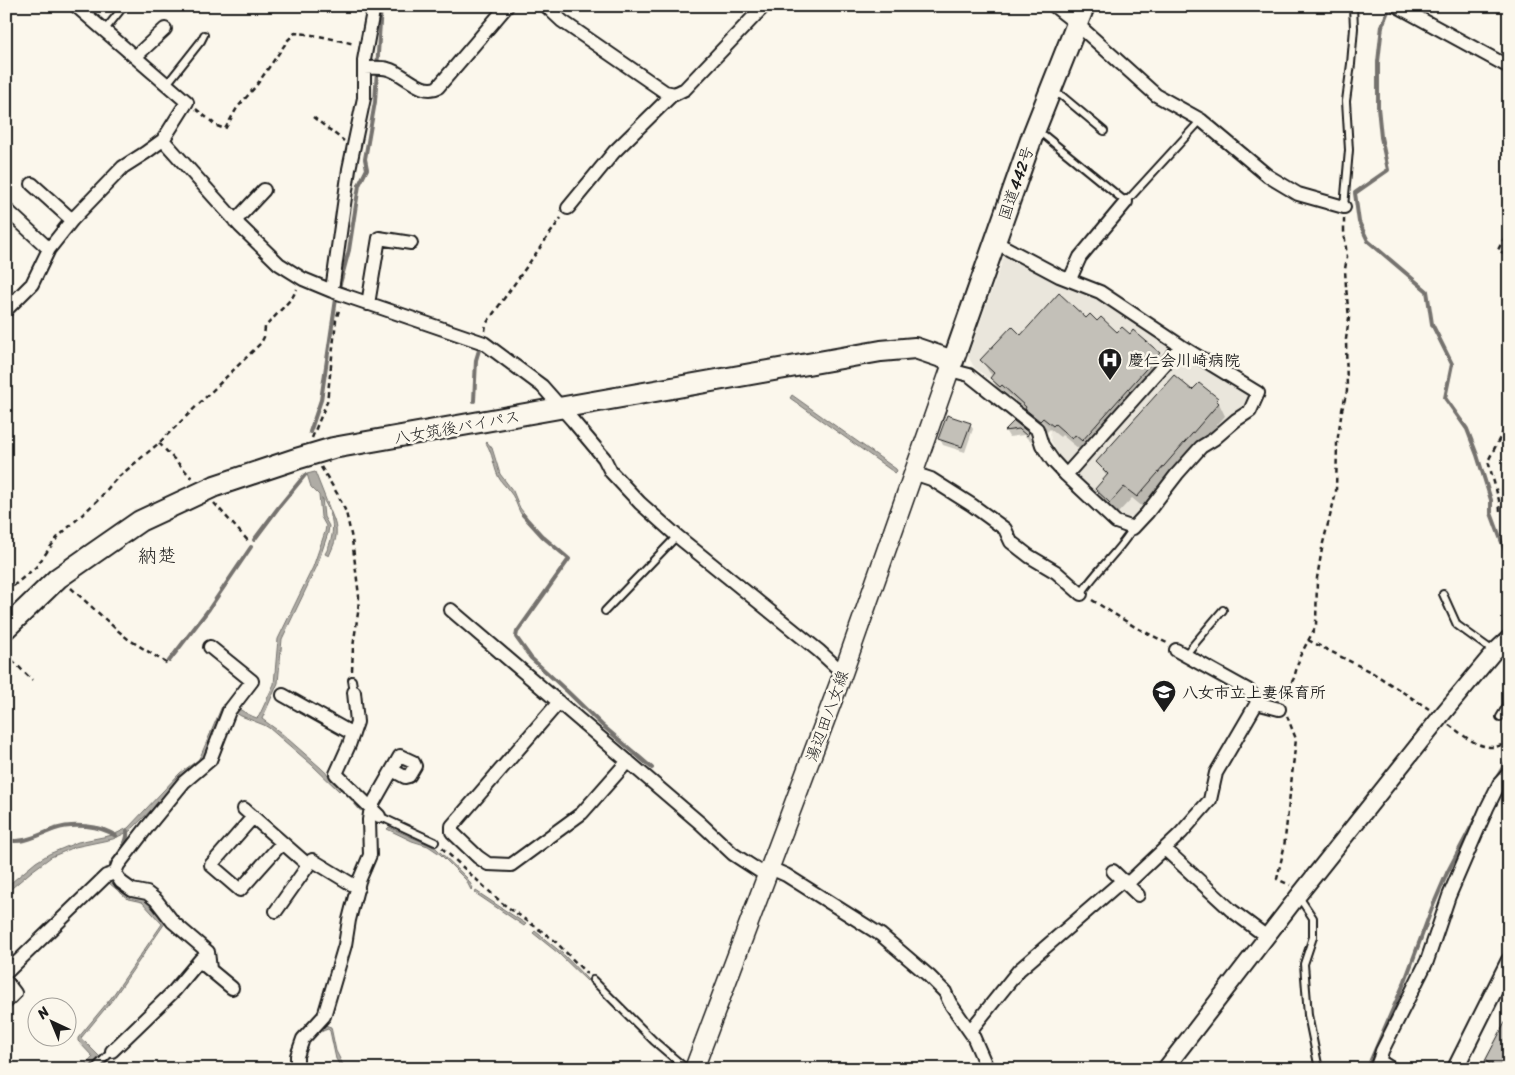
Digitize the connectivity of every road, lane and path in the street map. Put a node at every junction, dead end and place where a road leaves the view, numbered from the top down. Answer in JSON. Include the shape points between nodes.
{"nodes":[{"id":1,"x":76,"y":6,"type":"edge"},
{"id":2,"x":124,"y":6,"type":"edge"},
{"id":3,"x":374,"y":6,"type":"edge"},
{"id":4,"x":507,"y":6,"type":"edge"},
{"id":5,"x":546,"y":6,"type":"edge"},
{"id":6,"x":764,"y":6,"type":"edge"},
{"id":7,"x":1054,"y":6,"type":"edge"},
{"id":8,"x":1353,"y":6,"type":"edge"},
{"id":9,"x":1397,"y":6,"type":"edge"},
{"id":10,"x":1081,"y":15,"type":"edge"},
{"id":11,"x":165,"y":29,"type":"dead end"},
{"id":12,"x":104,"y":31,"type":"junction"},
{"id":13,"x":204,"y":35,"type":"dead end"},
{"id":14,"x":367,"y":46,"type":"junction"},
{"id":15,"x":135,"y":57,"type":"junction"},
{"id":16,"x":1509,"y":67,"type":"edge"},
{"id":17,"x":364,"y":68,"type":"junction"},
{"id":18,"x":166,"y":84,"type":"junction"},
{"id":19,"x":1050,"y":91,"type":"junction"},
{"id":20,"x":673,"y":94,"type":"junction"},
{"id":21,"x":187,"y":102,"type":"junction"},
{"id":22,"x":313,"y":118,"type":"dead end"},
{"id":23,"x":1201,"y":120,"type":"junction"},
{"id":24,"x":1104,"y":131,"type":"dead end"},
{"id":25,"x":1045,"y":136,"type":"dead end"},
{"id":26,"x":163,"y":140,"type":"junction"},
{"id":27,"x":354,"y":148,"type":"junction"},
{"id":28,"x":32,"y":184,"type":"dead end"},
{"id":29,"x":264,"y":190,"type":"dead end"},
{"id":30,"x":1126,"y":202,"type":"junction"},
{"id":31,"x":1344,"y":207,"type":"junction"},
{"id":32,"x":568,"y":208,"type":"joint"},
{"id":33,"x":6,"y":209,"type":"edge"},
{"id":34,"x":72,"y":220,"type":"junction"},
{"id":35,"x":236,"y":221,"type":"junction"},
{"id":36,"x":1509,"y":229,"type":"edge"},
{"id":37,"x":995,"y":242,"type":"junction"},
{"id":38,"x":411,"y":243,"type":"dead end"},
{"id":39,"x":50,"y":249,"type":"junction"},
{"id":40,"x":1509,"y":256,"type":"edge"},
{"id":41,"x":304,"y":279,"type":"junction"},
{"id":42,"x":1070,"y":279,"type":"junction"},
{"id":43,"x":337,"y":293,"type":"junction"},
{"id":44,"x":368,"y":304,"type":"junction"},
{"id":45,"x":6,"y":310,"type":"edge"},
{"id":46,"x":484,"y":343,"type":"junction"},
{"id":47,"x":1181,"y":346,"type":"junction"},
{"id":48,"x":951,"y":366,"type":"junction"},
{"id":49,"x":562,"y":408,"type":"junction"},
{"id":50,"x":1509,"y":420,"type":"edge"},
{"id":51,"x":312,"y":440,"type":"dead end"},
{"id":52,"x":159,"y":443,"type":"junction"},
{"id":53,"x":320,"y":464,"type":"dead end"},
{"id":54,"x":913,"y":473,"type":"junction"},
{"id":55,"x":1066,"y":475,"type":"junction"},
{"id":56,"x":194,"y":480,"type":"dead end"},
{"id":57,"x":212,"y":500,"type":"dead end"},
{"id":58,"x":1500,"y":511,"type":"dead end"},
{"id":59,"x":1133,"y":528,"type":"junction"},
{"id":60,"x":677,"y":536,"type":"junction"},
{"id":61,"x":250,"y":543,"type":"dead end"},
{"id":62,"x":70,"y":588,"type":"dead end"},
{"id":63,"x":6,"y":592,"type":"edge"},
{"id":64,"x":1082,"y":594,"type":"junction"},
{"id":65,"x":1443,"y":594,"type":"dead end"},
{"id":66,"x":451,"y":610,"type":"dead end"},
{"id":67,"x":1223,"y":610,"type":"dead end"},
{"id":68,"x":605,"y":611,"type":"dead end"},
{"id":69,"x":6,"y":628,"type":"edge"},
{"id":70,"x":1308,"y":640,"type":"junction"},
{"id":71,"x":1500,"y":646,"type":"edge"},
{"id":72,"x":210,"y":648,"type":"dead end"},
{"id":73,"x":1181,"y":653,"type":"junction"},
{"id":74,"x":6,"y":654,"type":"edge"},
{"id":75,"x":1509,"y":659,"type":"edge"},
{"id":76,"x":168,"y":664,"type":"dead end"},
{"id":77,"x":843,"y":673,"type":"junction"},
{"id":78,"x":32,"y":680,"type":"dead end"},
{"id":79,"x":353,"y":686,"type":"joint"},
{"id":80,"x":283,"y":695,"type":"dead end"},
{"id":81,"x":1258,"y":701,"type":"junction"},
{"id":82,"x":559,"y":702,"type":"junction"},
{"id":83,"x":1509,"y":702,"type":"edge"},
{"id":84,"x":1279,"y":709,"type":"junction"},
{"id":85,"x":1500,"y":717,"type":"dead end"},
{"id":86,"x":1440,"y":718,"type":"junction"},
{"id":87,"x":353,"y":734,"type":"junction"},
{"id":88,"x":1509,"y":744,"type":"edge"},
{"id":89,"x":628,"y":760,"type":"junction"},
{"id":90,"x":392,"y":770,"type":"dead end"},
{"id":91,"x":1509,"y":773,"type":"edge"},
{"id":92,"x":375,"y":812,"type":"junction"},
{"id":93,"x":282,"y":842,"type":"junction"},
{"id":94,"x":435,"y":842,"type":"joint"},
{"id":95,"x":1165,"y":849,"type":"junction"},
{"id":96,"x":308,"y":865,"type":"junction"},
{"id":97,"x":768,"y":872,"type":"junction"},
{"id":98,"x":115,"y":873,"type":"junction"},
{"id":99,"x":1121,"y":879,"type":"junction"},
{"id":100,"x":358,"y":888,"type":"junction"},
{"id":101,"x":1138,"y":894,"type":"dead end"},
{"id":102,"x":1300,"y":894,"type":"junction"},
{"id":103,"x":276,"y":911,"type":"dead end"},
{"id":104,"x":1267,"y":937,"type":"junction"},
{"id":105,"x":204,"y":956,"type":"junction"},
{"id":106,"x":1509,"y":961,"type":"edge"},
{"id":107,"x":6,"y":974,"type":"edge"},
{"id":108,"x":593,"y":980,"type":"joint"},
{"id":109,"x":6,"y":981,"type":"edge"},
{"id":110,"x":232,"y":988,"type":"dead end"},
{"id":111,"x":6,"y":1002,"type":"edge"},
{"id":112,"x":970,"y":1031,"type":"junction"},
{"id":113,"x":112,"y":1051,"type":"joint"},
{"id":114,"x":1378,"y":1064,"type":"edge"},
{"id":115,"x":987,"y":1068,"type":"edge"},
{"id":116,"x":94,"y":1069,"type":"edge"},
{"id":117,"x":298,"y":1069,"type":"edge"},
{"id":118,"x":689,"y":1069,"type":"edge"},
{"id":119,"x":694,"y":1069,"type":"edge"},
{"id":120,"x":1164,"y":1069,"type":"edge"},
{"id":121,"x":1319,"y":1069,"type":"edge"},
{"id":122,"x":1398,"y":1069,"type":"edge"},
{"id":123,"x":1455,"y":1069,"type":"edge"}],
"edges":[{"from":1,"to":12,"type":"street"},
{"from":2,"to":12,"type":"lane"},
{"from":3,"to":14,"type":"street"},
{"from":4,"to":17,"type":"street","via":[[432,90],[426,90],[387,69]]},
{"from":5,"to":20,"type":"street","via":[[562,21],[665,92]]},
{"from":6,"to":20,"type":"street","via":[[684,89]]},
{"from":7,"to":10,"type":"street"},
{"from":8,"to":31,"type":"lane","via":[[1352,64],[1346,101],[1349,150]]},
{"from":9,"to":16,"type":"street"},
{"from":10,"to":19,"type":"highway","name":"国道442号"},
{"from":10,"to":23,"type":"street","via":[[1156,95]]},
{"from":11,"to":15,"type":"street"},
{"from":12,"to":15,"type":"street"},
{"from":13,"to":18,"type":"lane"},
{"from":14,"to":17,"type":"street"},
{"from":14,"to":21,"type":"path","via":[[296,32],[237,108],[225,129]]},
{"from":15,"to":18,"type":"street"},
{"from":17,"to":27,"type":"street","via":[[364,98]]},
{"from":18,"to":21,"type":"street"},
{"from":19,"to":24,"type":"lane","via":[[1062,96]]},
{"from":19,"to":37,"type":"highway","name":"国道442号"},
{"from":20,"to":32,"type":"street","via":[[614,152]]},
{"from":21,"to":26,"type":"street"},
{"from":22,"to":27,"type":"path"},
{"from":23,"to":30,"type":"lane"},
{"from":23,"to":31,"type":"street","via":[[1268,176],[1298,194]]},
{"from":25,"to":30,"type":"lane"},
{"from":26,"to":34,"type":"street","via":[[123,167]]},
{"from":26,"to":35,"type":"street"},
{"from":27,"to":43,"type":"street","via":[[333,284]]},
{"from":28,"to":34,"type":"street"},
{"from":29,"to":35,"type":"street"},
{"from":30,"to":42,"type":"street","via":[[1080,257]]},
{"from":31,"to":70,"type":"path","via":[[1349,318],[1347,392],[1338,444],[1336,493],[1317,578],[1316,626]]},
{"from":32,"to":46,"type":"path","via":[[486,324]]},
{"from":33,"to":39,"type":"street"},
{"from":34,"to":39,"type":"street"},
{"from":35,"to":41,"type":"street","via":[[279,264]]},
{"from":36,"to":40,"type":"path","via":[[1498,250]]},
{"from":37,"to":42,"type":"street"},
{"from":37,"to":48,"type":"highway","name":"国道442号"},
{"from":38,"to":44,"type":"street","via":[[379,238]]},
{"from":39,"to":45,"type":"street","via":[[32,284]]},
{"from":41,"to":43,"type":"street"},
{"from":41,"to":52,"type":"path","via":[[292,298],[265,327],[261,343]]},
{"from":42,"to":47,"type":"street","via":[[1100,292]]},
{"from":43,"to":44,"type":"street"},
{"from":43,"to":51,"type":"path","via":[[326,402]]},
{"from":44,"to":46,"type":"street"},
{"from":46,"to":49,"type":"street","via":[[542,386]]},
{"from":47,"to":55,"type":"street"},
{"from":47,"to":59,"type":"street","via":[[1258,393],[1250,411],[1201,447]]},
{"from":48,"to":49,"type":"highway","name":"八女筑後バイパス","via":[[915,348],[881,351]]},
{"from":48,"to":54,"type":"main road","name":"湯辺田八女線"},
{"from":48,"to":55,"type":"street","via":[[969,375],[1037,429],[1042,445]]},
{"from":49,"to":60,"type":"street","via":[[604,458],[611,472]]},
{"from":49,"to":69,"type":"highway","name":"八女筑後バイパス","via":[[333,448],[215,486],[140,521],[58,578]]},
{"from":50,"to":58,"type":"path","via":[[1488,461],[1500,500]]},
{"from":52,"to":56,"type":"path"},
{"from":52,"to":63,"type":"path","via":[[116,479],[57,538],[36,567]]},
{"from":53,"to":79,"type":"path","via":[[346,512],[352,539],[359,596],[353,647]]},
{"from":54,"to":64,"type":"street","via":[[931,478],[972,505],[1004,529],[1011,542]]},
{"from":54,"to":77,"type":"main road","name":"湯辺田八女線"},
{"from":55,"to":59,"type":"street","via":[[1116,522]]},
{"from":57,"to":61,"type":"path"},
{"from":59,"to":64,"type":"lane"},
{"from":60,"to":68,"type":"lane"},
{"from":60,"to":77,"type":"street"},
{"from":62,"to":76,"type":"path","via":[[128,639]]},
{"from":64,"to":73,"type":"path"},
{"from":65,"to":71,"type":"lane","via":[[1458,625]]},
{"from":66,"to":82,"type":"street"},
{"from":67,"to":73,"type":"lane"},
{"from":70,"to":84,"type":"path"},
{"from":70,"to":86,"type":"path","via":[[1373,673]]},
{"from":71,"to":75,"type":"lane"},
{"from":71,"to":86,"type":"street"},
{"from":72,"to":98,"type":"street","via":[[252,681],[229,711],[210,760],[184,782]]},
{"from":73,"to":81,"type":"street","via":[[1248,690]]},
{"from":74,"to":78,"type":"path"},
{"from":77,"to":97,"type":"main road","name":"湯辺田八女線"},
{"from":79,"to":87,"type":"street","via":[[357,722]]},
{"from":80,"to":87,"type":"street"},
{"from":81,"to":84,"type":"street","via":[[1264,706]]},
{"from":81,"to":95,"type":"street","via":[[1216,773],[1210,800]]},
{"from":82,"to":89,"type":"street"},
{"from":82,"to":89,"type":"street","via":[[452,826],[452,832],[478,857],[488,864],[511,865],[582,813]]},
{"from":83,"to":85,"type":"lane"},
{"from":84,"to":102,"type":"path","via":[[1288,717],[1296,739],[1284,848],[1277,879]]},
{"from":86,"to":88,"type":"path","via":[[1480,745]]},
{"from":86,"to":102,"type":"street"},
{"from":87,"to":92,"type":"street","via":[[336,774]]},
{"from":89,"to":97,"type":"street","via":[[733,854]]},
{"from":90,"to":92,"type":"street"},
{"from":91,"to":114,"type":"street","via":[[1499,784],[1487,808],[1448,896],[1427,961]]},
{"from":92,"to":94,"type":"lane"},
{"from":92,"to":100,"type":"street","via":[[369,820],[370,855]]},
{"from":93,"to":93,"type":"street","via":[[249,813],[208,859],[210,865],[240,890]]},
{"from":93,"to":96,"type":"street"},
{"from":94,"to":108,"type":"path","via":[[502,904],[554,940]]},
{"from":95,"to":99,"type":"street"},
{"from":95,"to":104,"type":"street","via":[[1231,910]]},
{"from":96,"to":100,"type":"street","via":[[312,860]]},
{"from":96,"to":103,"type":"street"},
{"from":97,"to":112,"type":"street","via":[[786,875],[881,935],[946,992]]},
{"from":97,"to":119,"type":"main road","name":"湯辺田八女線"},
{"from":98,"to":105,"type":"street","via":[[132,890],[147,893],[156,900]]},
{"from":98,"to":107,"type":"street","via":[[106,876]]},
{"from":99,"to":101,"type":"street"},
{"from":99,"to":112,"type":"street","via":[[1019,970]]},
{"from":100,"to":117,"type":"street","via":[[324,1016],[303,1039],[297,1056]]},
{"from":102,"to":104,"type":"street"},
{"from":102,"to":121,"type":"lane","via":[[1313,918],[1313,937],[1304,964],[1308,1015]]},
{"from":104,"to":120,"type":"street"},
{"from":105,"to":110,"type":"street","via":[[210,969]]},
{"from":105,"to":113,"type":"street","via":[[174,991]]},
{"from":106,"to":123,"type":"street"},
{"from":108,"to":118,"type":"lane","via":[[654,1041]]},
{"from":109,"to":111,"type":"street","via":[[15,993]]},
{"from":112,"to":115,"type":"street"},
{"from":113,"to":116,"type":"lane"},
{"from":114,"to":122,"type":"lane"}]}
